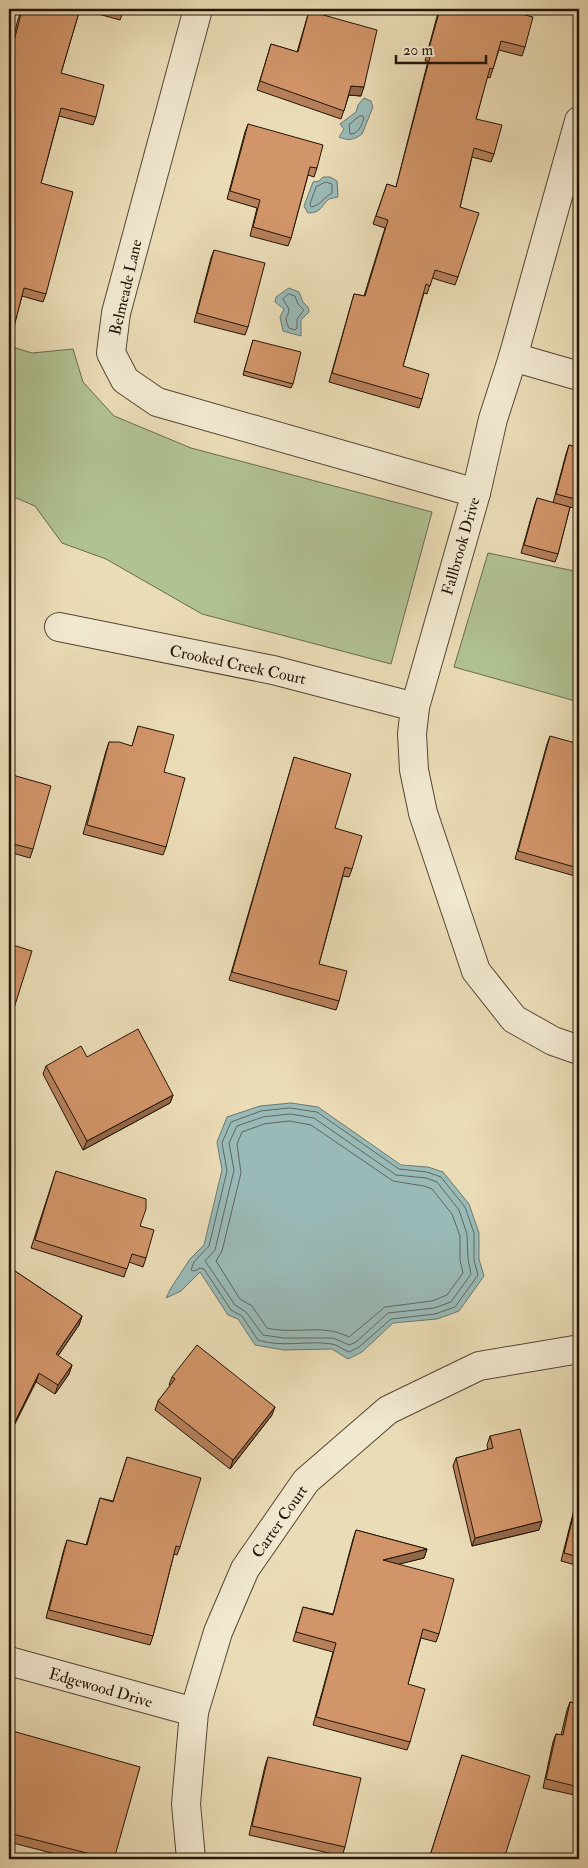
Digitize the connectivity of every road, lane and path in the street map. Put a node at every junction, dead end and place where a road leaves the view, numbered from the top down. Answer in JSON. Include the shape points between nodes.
{"nodes":[{"id":1,"x":198,"y":9,"type":"edge"},
{"id":2,"x":579,"y":121,"type":"edge"},
{"id":3,"x":513,"y":357,"type":"junction"},
{"id":4,"x":579,"y":376,"type":"edge"},
{"id":5,"x":476,"y":493,"type":"junction"},
{"id":6,"x":59,"y":627,"type":"dead end"},
{"id":7,"x":414,"y":708,"type":"junction"},
{"id":8,"x":579,"y":1050,"type":"edge"},
{"id":9,"x":579,"y":1351,"type":"edge"},
{"id":10,"x":9,"y":1661,"type":"edge"},
{"id":11,"x":194,"y":1712,"type":"junction"},
{"id":12,"x":191,"y":1859,"type":"edge"}],
"edges":[{"from":1,"to":5,"type":"street","name":"Belmeade Lane","via":[[116,313],[111,353],[125,380],[157,402]]},
{"from":2,"to":3,"type":"street","name":"Fallbrook Drive"},
{"from":3,"to":4,"type":"street"},
{"from":3,"to":5,"type":"street","name":"Fallbrook Drive","via":[[493,419]]},
{"from":5,"to":7,"type":"street","name":"Fallbrook Drive"},
{"from":6,"to":7,"type":"street","name":"Crooked Creek Court","via":[[273,670]]},
{"from":7,"to":8,"type":"street","name":"Fallbrook Drive","via":[[414,770],[423,814],[476,971],[514,1019],[553,1041]]},
{"from":9,"to":11,"type":"street","name":"Carter Court","via":[[479,1366],[388,1410],[306,1481],[245,1569],[218,1632]]},
{"from":10,"to":11,"type":"street","name":"Edgewood Drive"},
{"from":11,"to":12,"type":"street","name":"Carter Court","via":[[186,1804]]}]}
